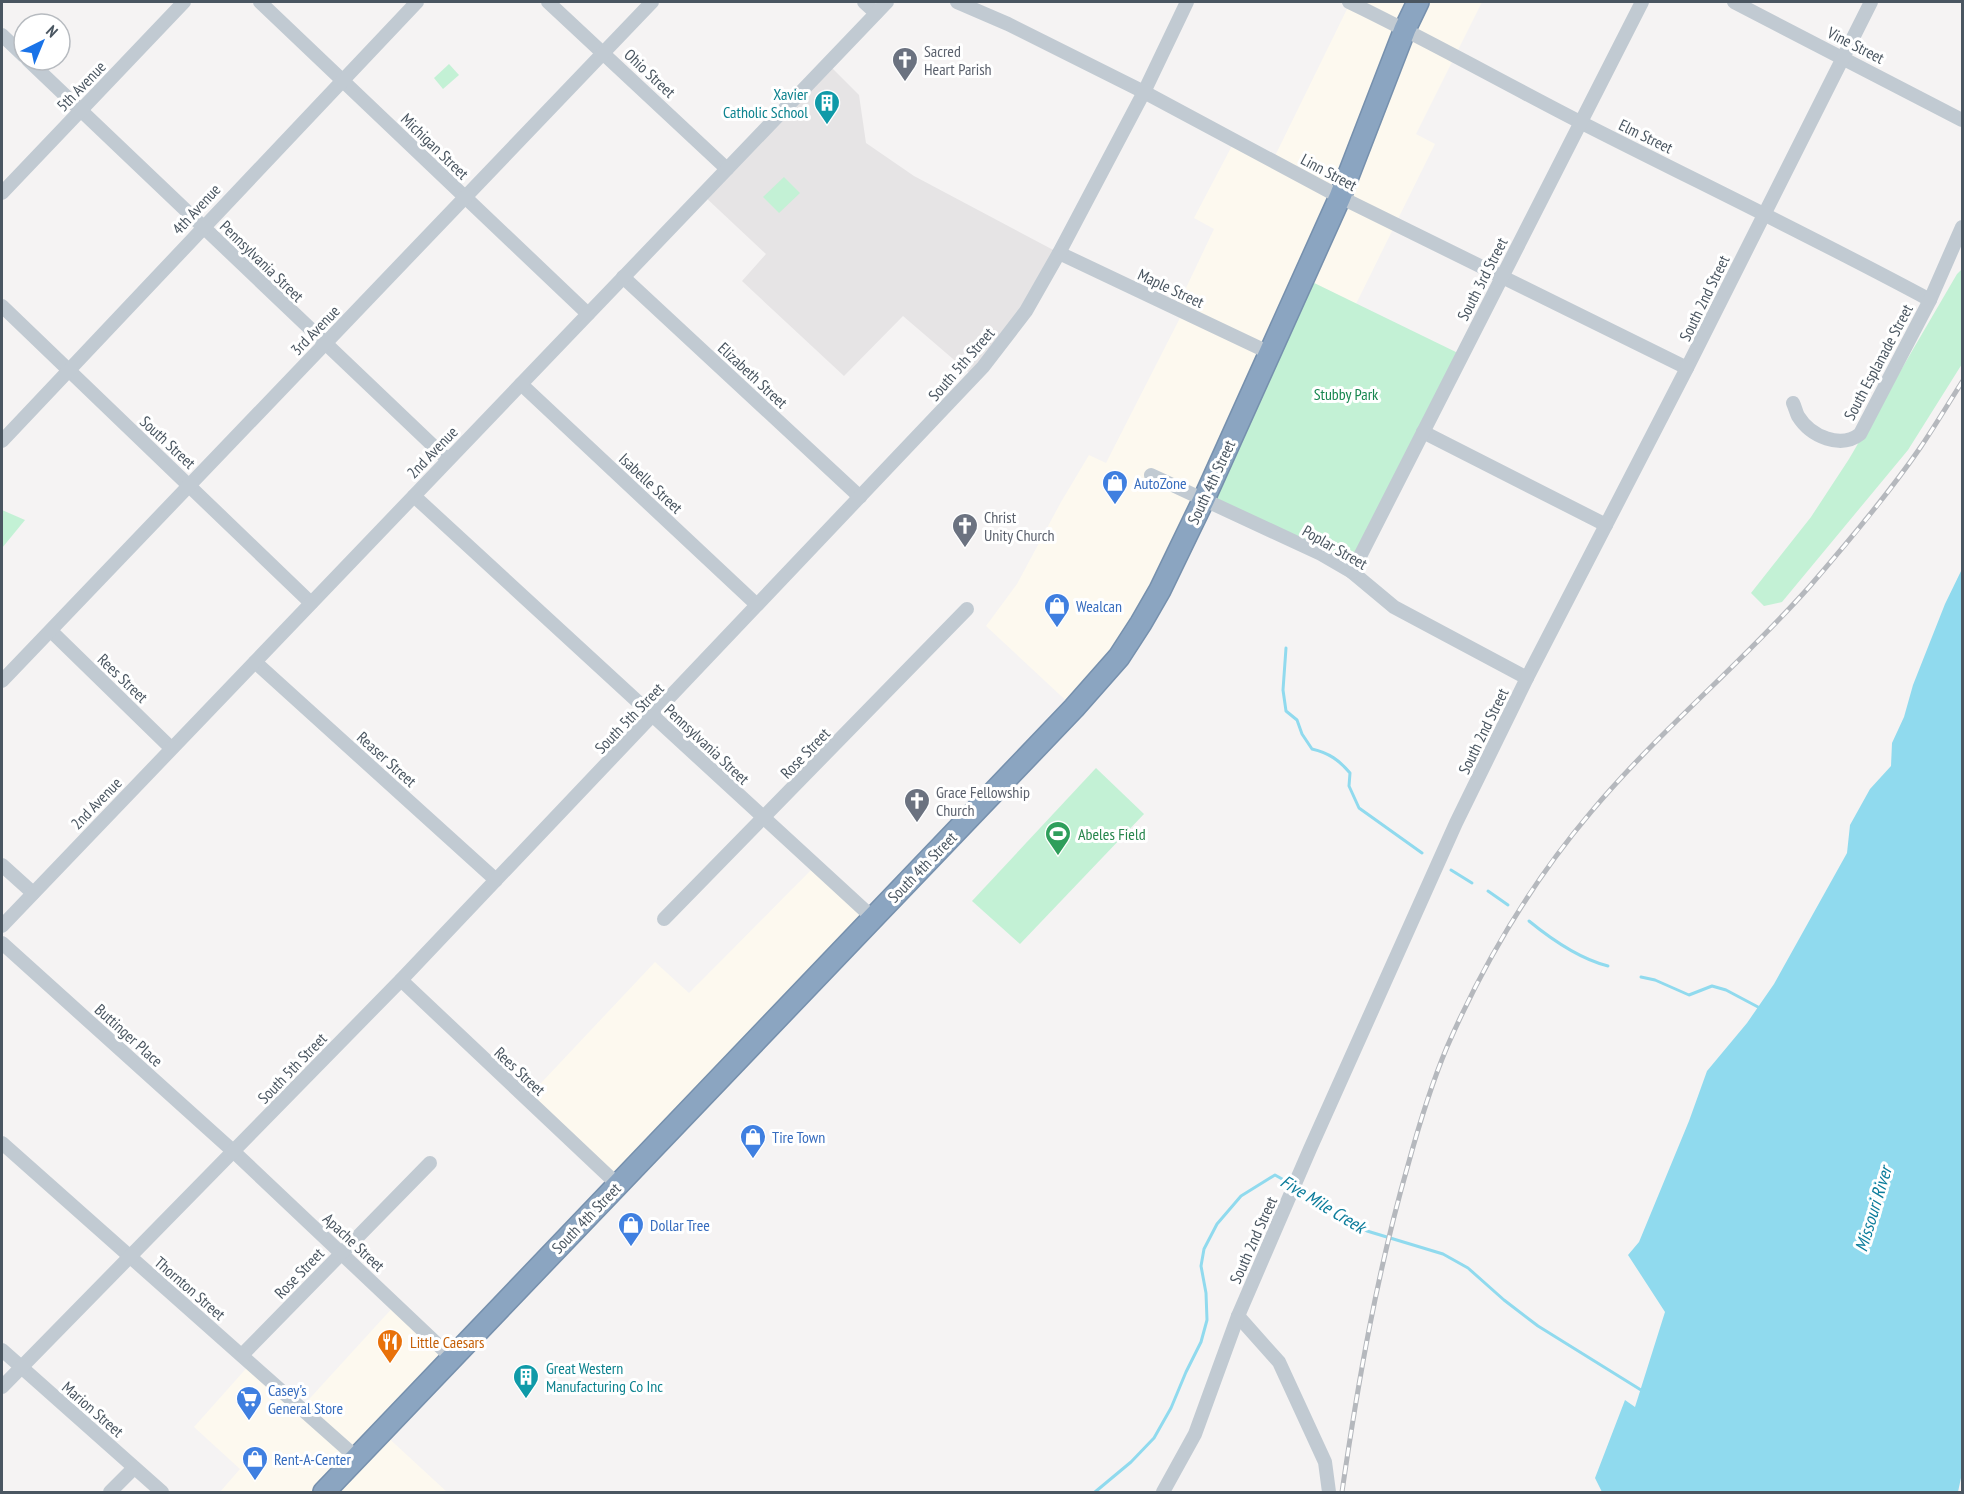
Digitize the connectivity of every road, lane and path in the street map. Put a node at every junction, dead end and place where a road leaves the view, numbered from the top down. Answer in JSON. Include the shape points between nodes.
{"nodes":[{"id":1,"x":184,"y":2,"type":"edge"},
{"id":2,"x":260,"y":2,"type":"edge"},
{"id":3,"x":417,"y":2,"type":"edge"},
{"id":4,"x":549,"y":2,"type":"edge"},
{"id":5,"x":652,"y":2,"type":"edge"},
{"id":6,"x":864,"y":2,"type":"edge"},
{"id":7,"x":887,"y":2,"type":"edge"},
{"id":8,"x":957,"y":2,"type":"edge"},
{"id":9,"x":1187,"y":2,"type":"edge"},
{"id":10,"x":1349,"y":2,"type":"edge"},
{"id":11,"x":1418,"y":2,"type":"edge"},
{"id":12,"x":1642,"y":2,"type":"edge"},
{"id":13,"x":1734,"y":2,"type":"edge"},
{"id":14,"x":1871,"y":2,"type":"edge"},
{"id":15,"x":876,"y":13,"type":"junction"},
{"id":16,"x":1405,"y":29,"type":"junction"},
{"id":17,"x":603,"y":52,"type":"junction"},
{"id":18,"x":1843,"y":57,"type":"junction"},
{"id":19,"x":40,"y":72,"type":"edge"},
{"id":20,"x":342,"y":80,"type":"junction"},
{"id":21,"x":1144,"y":92,"type":"junction"},
{"id":22,"x":81,"y":111,"type":"junction"},
{"id":23,"x":1962,"y":120,"type":"edge"},
{"id":24,"x":1580,"y":122,"type":"junction"},
{"id":25,"x":727,"y":169,"type":"junction"},
{"id":26,"x":2,"y":193,"type":"edge"},
{"id":27,"x":464,"y":197,"type":"junction"},
{"id":28,"x":1340,"y":197,"type":"junction"},
{"id":29,"x":1764,"y":213,"type":"junction"},
{"id":30,"x":202,"y":227,"type":"junction"},
{"id":31,"x":1962,"y":227,"type":"edge"},
{"id":32,"x":1059,"y":253,"type":"junction"},
{"id":33,"x":623,"y":277,"type":"junction"},
{"id":34,"x":1502,"y":278,"type":"junction"},
{"id":35,"x":1930,"y":300,"type":"junction"},
{"id":36,"x":2,"y":306,"type":"edge"},
{"id":37,"x":588,"y":314,"type":"junction"},
{"id":38,"x":325,"y":344,"type":"junction"},
{"id":39,"x":1270,"y":353,"type":"junction"},
{"id":40,"x":1687,"y":368,"type":"junction"},
{"id":41,"x":68,"y":370,"type":"junction"},
{"id":42,"x":521,"y":384,"type":"junction"},
{"id":43,"x":1793,"y":403,"type":"dead end"},
{"id":44,"x":1423,"y":432,"type":"junction"},
{"id":45,"x":2,"y":441,"type":"edge"},
{"id":46,"x":447,"y":459,"type":"junction"},
{"id":47,"x":1151,"y":475,"type":"dead end"},
{"id":48,"x":190,"y":486,"type":"junction"},
{"id":49,"x":414,"y":496,"type":"junction"},
{"id":50,"x":860,"y":497,"type":"junction"},
{"id":51,"x":1204,"y":499,"type":"junction"},
{"id":52,"x":1606,"y":525,"type":"junction"},
{"id":53,"x":1352,"y":572,"type":"junction"},
{"id":54,"x":311,"y":603,"type":"junction"},
{"id":55,"x":757,"y":605,"type":"junction"},
{"id":56,"x":967,"y":609,"type":"dead end"},
{"id":57,"x":51,"y":631,"type":"junction"},
{"id":58,"x":255,"y":662,"type":"junction"},
{"id":59,"x":1527,"y":678,"type":"junction"},
{"id":60,"x":2,"y":681,"type":"edge"},
{"id":61,"x":653,"y":717,"type":"junction"},
{"id":62,"x":171,"y":748,"type":"junction"},
{"id":63,"x":764,"y":819,"type":"junction"},
{"id":64,"x":2,"y":865,"type":"edge"},
{"id":65,"x":496,"y":880,"type":"junction"},
{"id":66,"x":33,"y":893,"type":"junction"},
{"id":67,"x":873,"y":918,"type":"junction"},
{"id":68,"x":664,"y":920,"type":"dead end"},
{"id":69,"x":2,"y":926,"type":"edge"},
{"id":70,"x":2,"y":943,"type":"edge"},
{"id":71,"x":400,"y":980,"type":"junction"},
{"id":72,"x":2,"y":1143,"type":"edge"},
{"id":73,"x":233,"y":1151,"type":"junction"},
{"id":74,"x":430,"y":1163,"type":"dead end"},
{"id":75,"x":618,"y":1185,"type":"junction"},
{"id":76,"x":341,"y":1252,"type":"junction"},
{"id":77,"x":128,"y":1256,"type":"junction"},
{"id":78,"x":1238,"y":1316,"type":"junction"},
{"id":79,"x":2,"y":1350,"type":"edge"},
{"id":80,"x":242,"y":1355,"type":"junction"},
{"id":81,"x":452,"y":1358,"type":"junction"},
{"id":82,"x":20,"y":1367,"type":"junction"},
{"id":83,"x":2,"y":1387,"type":"edge"},
{"id":84,"x":357,"y":1458,"type":"junction"},
{"id":85,"x":135,"y":1468,"type":"junction"},
{"id":86,"x":110,"y":1492,"type":"edge"},
{"id":87,"x":162,"y":1492,"type":"edge"},
{"id":88,"x":324,"y":1492,"type":"edge"},
{"id":89,"x":1163,"y":1492,"type":"edge"},
{"id":90,"x":1329,"y":1492,"type":"edge"}],
"edges":[{"from":1,"to":22,"type":"street","name":"5th Avenue"},
{"from":2,"to":20,"type":"street","name":"Michigan Street"},
{"from":3,"to":20,"type":"street","name":"4th Avenue"},
{"from":4,"to":17,"type":"street","name":"Ohio Street"},
{"from":5,"to":17,"type":"street","name":"3rd Avenue"},
{"from":6,"to":15,"type":"street"},
{"from":7,"to":15,"type":"street","name":"2nd Avenue"},
{"from":8,"to":21,"type":"street","name":"Linn Street"},
{"from":9,"to":21,"type":"street","name":"South 5th Street"},
{"from":10,"to":16,"type":"street","name":"Elm Street"},
{"from":11,"to":16,"type":"highway","name":"South 4th Street"},
{"from":12,"to":24,"type":"street","name":"South 3rd Street"},
{"from":13,"to":18,"type":"street","name":"Vine Street"},
{"from":14,"to":18,"type":"street","name":"South 2nd Street"},
{"from":15,"to":25,"type":"street","name":"2nd Avenue"},
{"from":16,"to":24,"type":"street","name":"Elm Street"},
{"from":16,"to":28,"type":"highway","name":"South 4th Street"},
{"from":17,"to":25,"type":"street","name":"Ohio Street"},
{"from":17,"to":27,"type":"street","name":"3rd Avenue"},
{"from":18,"to":23,"type":"street","name":"Vine Street"},
{"from":18,"to":29,"type":"street","name":"South 2nd Street"},
{"from":19,"to":22,"type":"street","name":"Pennsylvania Street"},
{"from":20,"to":27,"type":"street","name":"Michigan Street"},
{"from":20,"to":30,"type":"street","name":"4th Avenue"},
{"from":21,"to":28,"type":"street","name":"Linn Street"},
{"from":21,"to":32,"type":"street","name":"South 5th Street"},
{"from":22,"to":26,"type":"street","name":"5th Avenue"},
{"from":22,"to":30,"type":"street","name":"Pennsylvania Street"},
{"from":24,"to":29,"type":"street","name":"Elm Street"},
{"from":24,"to":34,"type":"street","name":"South 3rd Street"},
{"from":25,"to":33,"type":"street","name":"2nd Avenue"},
{"from":27,"to":37,"type":"street","name":"Michigan Street"},
{"from":27,"to":38,"type":"street","name":"3rd Avenue"},
{"from":28,"to":34,"type":"street","name":"Linn Street"},
{"from":28,"to":39,"type":"highway","name":"South 4th Street"},
{"from":29,"to":35,"type":"street","name":"Elm Street"},
{"from":29,"to":40,"type":"street","name":"South 2nd Street"},
{"from":30,"to":38,"type":"street","name":"Pennsylvania Street"},
{"from":30,"to":41,"type":"street","name":"4th Avenue"},
{"from":31,"to":35,"type":"street","name":"South Esplanade Street"},
{"from":32,"to":39,"type":"street","name":"Maple Street"},
{"from":32,"to":50,"type":"street","name":"South 5th Street","via":[[1026,311],[983,367]]},
{"from":33,"to":37,"type":"street","name":"2nd Avenue"},
{"from":33,"to":50,"type":"street","name":"Elizabeth Street"},
{"from":34,"to":40,"type":"street","name":"Linn Street"},
{"from":34,"to":44,"type":"street","name":"South 3rd Street"},
{"from":35,"to":43,"type":"street","name":"South Esplanade Street","via":[[1860,434],[1851,440],[1823,437],[1799,417]]},
{"from":36,"to":41,"type":"street","name":"South Street"},
{"from":37,"to":42,"type":"street","name":"2nd Avenue"},
{"from":38,"to":46,"type":"street","name":"Pennsylvania Street"},
{"from":38,"to":48,"type":"street","name":"3rd Avenue"},
{"from":39,"to":51,"type":"highway","name":"South 4th Street"},
{"from":40,"to":52,"type":"street","name":"South 2nd Street"},
{"from":41,"to":45,"type":"street","name":"4th Avenue"},
{"from":41,"to":48,"type":"street","name":"South Street"},
{"from":42,"to":46,"type":"street","name":"2nd Avenue"},
{"from":42,"to":55,"type":"street","name":"Isabelle Street"},
{"from":44,"to":52,"type":"street"},
{"from":44,"to":53,"type":"street","name":"South 3rd Street"},
{"from":46,"to":49,"type":"street","name":"2nd Avenue"},
{"from":47,"to":51,"type":"street","name":"Poplar Street"},
{"from":48,"to":54,"type":"street","name":"South Street"},
{"from":48,"to":57,"type":"street","name":"3rd Avenue"},
{"from":49,"to":54,"type":"street","name":"2nd Avenue"},
{"from":49,"to":61,"type":"street","name":"Pennsylvania Street"},
{"from":50,"to":55,"type":"street","name":"South 5th Street"},
{"from":51,"to":53,"type":"street","name":"Poplar Street"},
{"from":51,"to":67,"type":"highway","name":"South 4th Street","via":[[1160,590],[1119,657]]},
{"from":52,"to":59,"type":"street","name":"South 2nd Street"},
{"from":53,"to":59,"type":"street","name":"Poplar Street","via":[[1394,607]]},
{"from":54,"to":58,"type":"street","name":"2nd Avenue"},
{"from":55,"to":61,"type":"street","name":"South 5th Street"},
{"from":56,"to":63,"type":"street","name":"Rose Street"},
{"from":57,"to":60,"type":"street","name":"3rd Avenue"},
{"from":57,"to":62,"type":"street","name":"Rees Street"},
{"from":58,"to":62,"type":"street","name":"2nd Avenue"},
{"from":58,"to":65,"type":"street","name":"Reaser Street"},
{"from":59,"to":78,"type":"street","name":"South 2nd Street","via":[[1456,823]]},
{"from":61,"to":63,"type":"street","name":"Pennsylvania Street"},
{"from":61,"to":65,"type":"street","name":"South 5th Street"},
{"from":62,"to":66,"type":"street","name":"2nd Avenue"},
{"from":63,"to":67,"type":"street","name":"Pennsylvania Street"},
{"from":63,"to":68,"type":"street","name":"Rose Street"},
{"from":64,"to":66,"type":"street"},
{"from":65,"to":71,"type":"street","name":"South 5th Street"},
{"from":66,"to":69,"type":"street","name":"2nd Avenue"},
{"from":67,"to":75,"type":"highway","name":"South 4th Street"},
{"from":70,"to":73,"type":"street","name":"Buttinger Place"},
{"from":71,"to":73,"type":"street","name":"South 5th Street"},
{"from":71,"to":75,"type":"street","name":"Rees Street"},
{"from":72,"to":77,"type":"street","name":"Thornton Street"},
{"from":73,"to":76,"type":"street","name":"Apache Street"},
{"from":73,"to":77,"type":"street","name":"South 5th Street"},
{"from":74,"to":76,"type":"street","name":"Rose Street"},
{"from":75,"to":81,"type":"highway","name":"South 4th Street"},
{"from":76,"to":80,"type":"street","name":"Rose Street"},
{"from":76,"to":81,"type":"street","name":"Apache Street"},
{"from":77,"to":80,"type":"street","name":"Thornton Street"},
{"from":77,"to":82,"type":"street","name":"South 5th Street"},
{"from":78,"to":89,"type":"street","name":"South 2nd Street","via":[[1195,1434]]},
{"from":78,"to":90,"type":"street","via":[[1279,1362],[1325,1462]]},
{"from":79,"to":82,"type":"street","name":"Marion Street"},
{"from":80,"to":84,"type":"street","name":"Thornton Street"},
{"from":81,"to":84,"type":"highway","name":"South 4th Street"},
{"from":82,"to":83,"type":"street","name":"South 5th Street"},
{"from":82,"to":85,"type":"street","name":"Marion Street"},
{"from":84,"to":88,"type":"highway","name":"South 4th Street"},
{"from":85,"to":86,"type":"street"},
{"from":85,"to":87,"type":"street","name":"Marion Street"}]}
